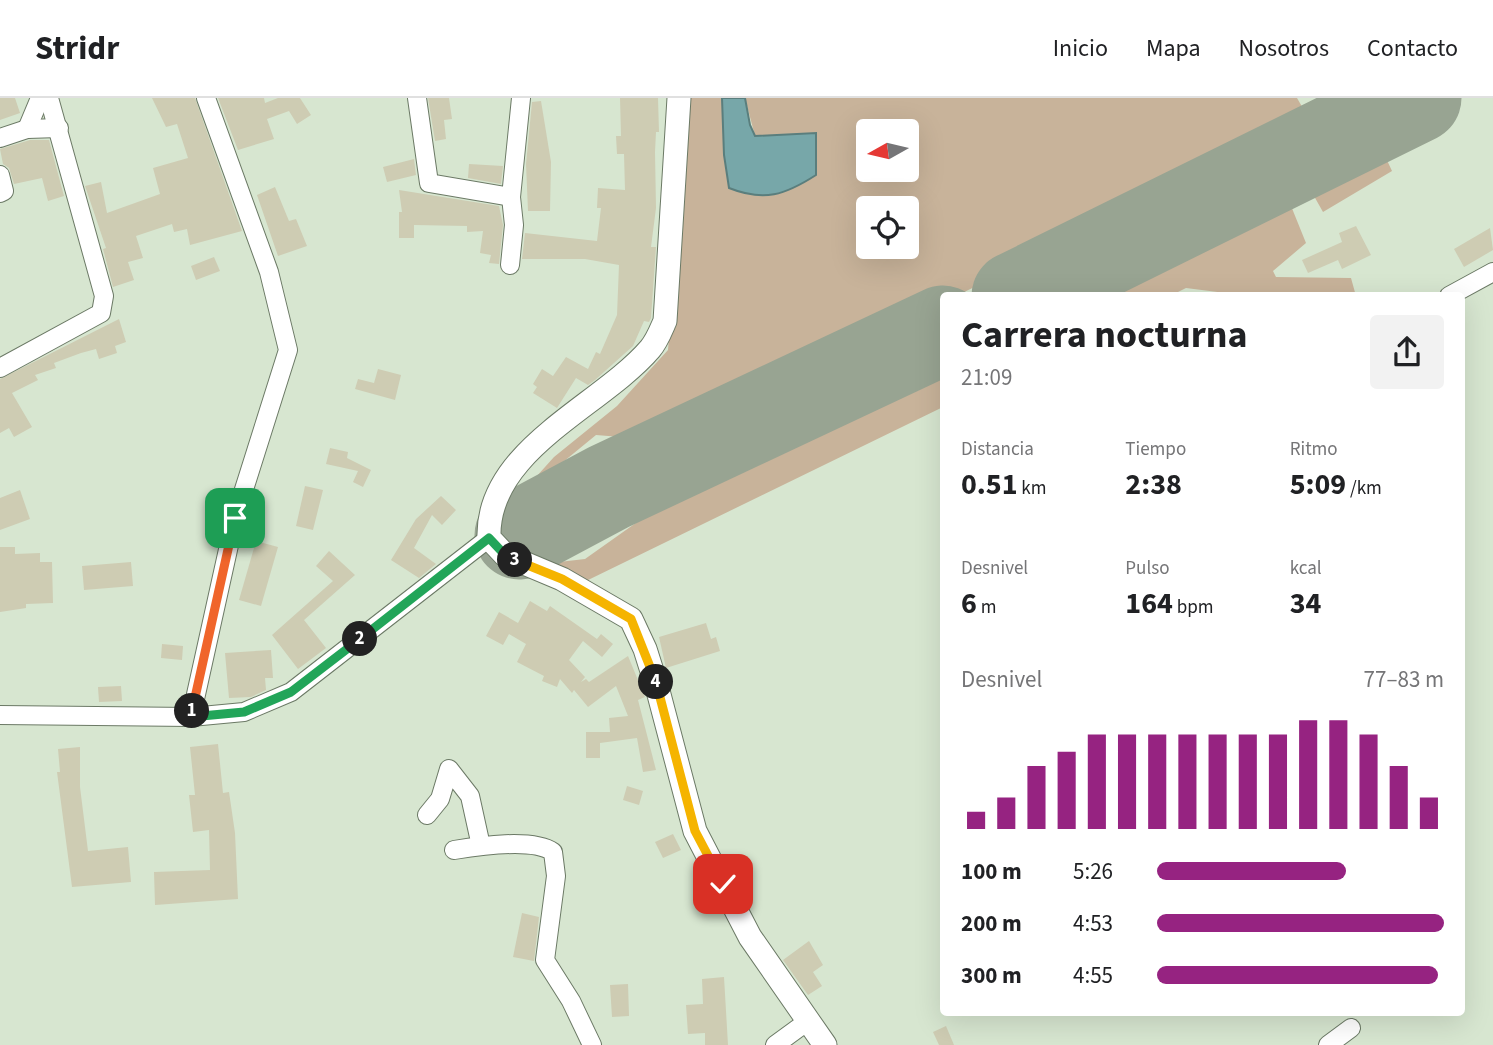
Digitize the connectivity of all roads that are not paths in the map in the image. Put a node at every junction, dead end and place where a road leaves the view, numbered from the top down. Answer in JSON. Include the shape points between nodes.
{"nodes":[{"id":1,"x":40,"y":98,"type":"edge"},
{"id":2,"x":49,"y":98,"type":"edge"},
{"id":3,"x":206,"y":98,"type":"edge"},
{"id":4,"x":417,"y":98,"type":"edge"},
{"id":5,"x":521,"y":98,"type":"edge"},
{"id":6,"x":679,"y":98,"type":"edge"},
{"id":7,"x":59,"y":128,"type":"junction"},
{"id":8,"x":27,"y":129,"type":"junction"},
{"id":9,"x":0,"y":138,"type":"edge"},
{"id":10,"x":0,"y":175,"type":"edge"},
{"id":11,"x":0,"y":193,"type":"edge"},
{"id":12,"x":511,"y":197,"type":"junction"},
{"id":13,"x":510,"y":265,"type":"dead end"},
{"id":14,"x":1493,"y":272,"type":"edge"},
{"id":15,"x":1456,"y":292,"type":"edge"},
{"id":16,"x":0,"y":369,"type":"edge"},
{"id":17,"x":489,"y":538,"type":"junction"},
{"id":18,"x":0,"y":715,"type":"edge"},
{"id":19,"x":191,"y":717,"type":"junction"},
{"id":20,"x":427,"y":815,"type":"dead end"},
{"id":21,"x":481,"y":846,"type":"junction"},
{"id":22,"x":454,"y":850,"type":"dead end"},
{"id":23,"x":808,"y":1021,"type":"junction"},
{"id":24,"x":1351,"y":1028,"type":"dead end"},
{"id":25,"x":587,"y":1041,"type":"edge"},
{"id":26,"x":775,"y":1045,"type":"edge"},
{"id":27,"x":825,"y":1045,"type":"edge"},
{"id":28,"x":1328,"y":1045,"type":"edge"}],
"edges":[{"from":1,"to":8,"type":"street"},
{"from":2,"to":7,"type":"street"},
{"from":3,"to":19,"type":"street","via":[[268,272],[288,350],[235,518]]},
{"from":4,"to":12,"type":"street","via":[[429,183]]},
{"from":5,"to":12,"type":"street"},
{"from":6,"to":17,"type":"main road","via":[[666,321],[651,348],[537,443],[495,496],[488,516]]},
{"from":7,"to":8,"type":"street"},
{"from":7,"to":16,"type":"street","via":[[104,296],[101,313]]},
{"from":8,"to":9,"type":"street"},
{"from":10,"to":11,"type":"street","via":[[4,191]]},
{"from":12,"to":13,"type":"street"},
{"from":14,"to":15,"type":"street"},
{"from":17,"to":19,"type":"street","via":[[291,692],[244,712]]},
{"from":17,"to":23,"type":"main road","via":[[505,555],[562,579],[631,619],[657,687],[695,831],[750,937]]},
{"from":18,"to":19,"type":"street"},
{"from":20,"to":21,"type":"street","via":[[440,799],[449,769],[470,796]]},
{"from":21,"to":22,"type":"street"},
{"from":21,"to":25,"type":"street","via":[[545,846],[553,852],[556,876],[545,960],[571,1001]]},
{"from":23,"to":26,"type":"street"},
{"from":23,"to":27,"type":"main road"},
{"from":24,"to":28,"type":"street"}]}
